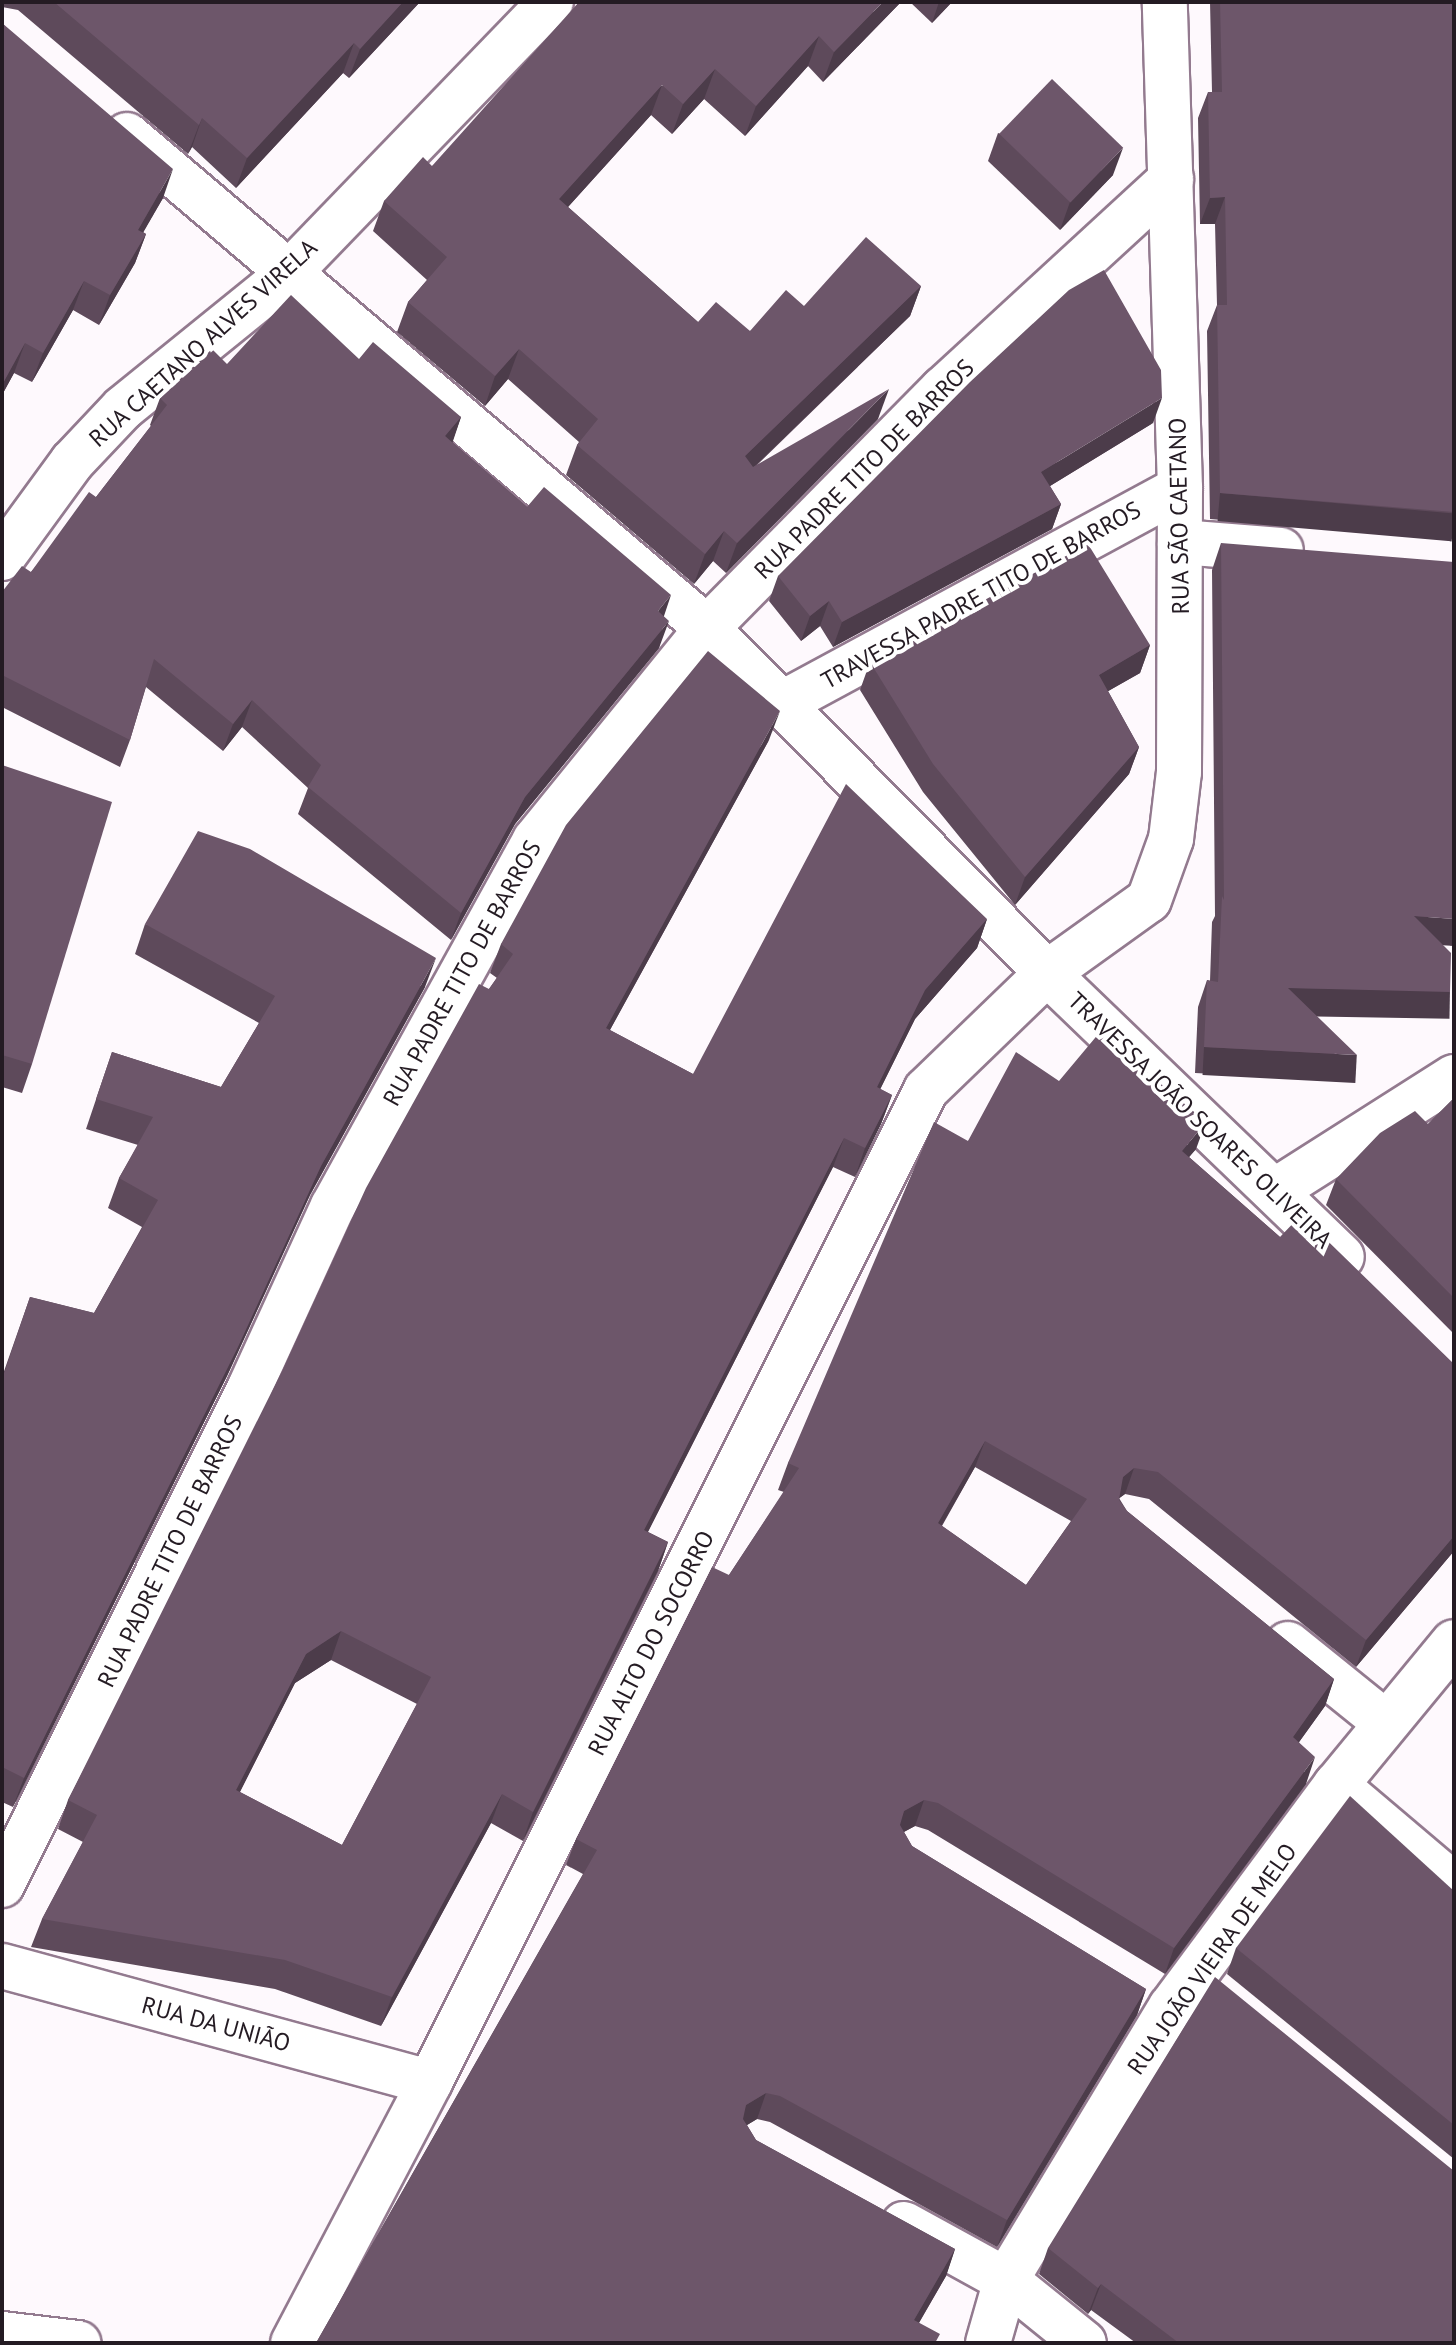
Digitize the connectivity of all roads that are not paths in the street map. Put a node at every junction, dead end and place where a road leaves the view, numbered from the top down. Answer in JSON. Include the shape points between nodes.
{"nodes":[{"id":1,"x":1165,"y":2,"type":"edge"},
{"id":2,"x":529,"y":10,"type":"edge"},
{"id":3,"x":93,"y":105,"type":"edge"},
{"id":4,"x":1171,"y":179,"type":"junction"},
{"id":5,"x":287,"y":275,"type":"junction"},
{"id":6,"x":1180,"y":488,"type":"junction"},
{"id":7,"x":1180,"y":542,"type":"junction"},
{"id":8,"x":1317,"y":553,"type":"edge"},
{"id":9,"x":2,"y":558,"type":"edge"},
{"id":10,"x":707,"y":628,"type":"junction"},
{"id":11,"x":783,"y":703,"type":"junction"},
{"id":12,"x":1047,"y":973,"type":"junction"},
{"id":13,"x":1454,"y":1077,"type":"edge"},
{"id":14,"x":1276,"y":1190,"type":"junction"},
{"id":15,"x":1376,"y":1291,"type":"edge"},
{"id":16,"x":1253,"y":1616,"type":"edge"},
{"id":17,"x":1454,"y":1642,"type":"edge"},
{"id":18,"x":1386,"y":1723,"type":"junction"},
{"id":19,"x":1336,"y":1785,"type":"junction"},
{"id":20,"x":2,"y":1885,"type":"edge"},
{"id":21,"x":1454,"y":1885,"type":"edge"},
{"id":22,"x":2,"y":1966,"type":"edge"},
{"id":23,"x":1131,"y":1983,"type":"edge"},
{"id":24,"x":1171,"y":2007,"type":"junction"},
{"id":25,"x":430,"y":2082,"type":"junction"},
{"id":26,"x":868,"y":2205,"type":"edge"},
{"id":27,"x":1006,"y":2280,"type":"junction"},
{"id":28,"x":2,"y":2334,"type":"edge"},
{"id":29,"x":78,"y":2343,"type":"edge"},
{"id":30,"x":293,"y":2343,"type":"edge"},
{"id":31,"x":988,"y":2343,"type":"edge"},
{"id":32,"x":1084,"y":2343,"type":"edge"}],
"edges":[{"from":1,"to":4,"type":"street","name":"RUA SÃO CAETANO"},
{"from":2,"to":5,"type":"street","name":"RUA CAETANO ALVES VIRELA"},
{"from":3,"to":5,"type":"street"},
{"from":4,"to":6,"type":"street","name":"RUA SÃO CAETANO"},
{"from":4,"to":10,"type":"street","name":"RUA PADRE TITO DE BARROS","via":[[943,389]]},
{"from":5,"to":9,"type":"street","name":"RUA CAETANO ALVES VIRELA","via":[[123,408],[72,462]]},
{"from":5,"to":10,"type":"street"},
{"from":6,"to":7,"type":"street","name":"RUA SÃO CAETANO"},
{"from":6,"to":11,"type":"street","name":"TRAVESSA PADRE TITO DE BARROS"},
{"from":7,"to":8,"type":"street"},
{"from":7,"to":12,"type":"street","name":"RUA SÃO CAETANO","via":[[1179,772],[1171,839],[1149,900]]},
{"from":10,"to":11,"type":"street"},
{"from":10,"to":20,"type":"street","name":"RUA PADRE TITO DE BARROS","via":[[528,853],[333,1206],[209,1471]]},
{"from":11,"to":12,"type":"street"},
{"from":12,"to":14,"type":"street","name":"TRAVESSA JOÃO SOARES OLIVEIRA"},
{"from":12,"to":25,"type":"street","name":"RUA ALTO DO SOCORRO","via":[[926,1090]]},
{"from":13,"to":14,"type":"street"},
{"from":14,"to":15,"type":"street","name":"TRAVESSA JOÃO SOARES OLIVEIRA"},
{"from":16,"to":18,"type":"street"},
{"from":17,"to":18,"type":"street","name":"RUA JOÃO VIEIRA DE MELO"},
{"from":18,"to":19,"type":"street","name":"RUA JOÃO VIEIRA DE MELO"},
{"from":19,"to":21,"type":"street"},
{"from":19,"to":24,"type":"street","name":"RUA JOÃO VIEIRA DE MELO"},
{"from":22,"to":25,"type":"street","name":"RUA DA UNIÃO"},
{"from":23,"to":24,"type":"street"},
{"from":24,"to":27,"type":"street","name":"RUA JOÃO VIEIRA DE MELO"},
{"from":25,"to":30,"type":"street","name":"RUA ALTO DO SOCORRO"},
{"from":26,"to":27,"type":"street"},
{"from":27,"to":31,"type":"street","name":"RUA JOÃO VIEIRA DE MELO"},
{"from":27,"to":32,"type":"street"},
{"from":28,"to":29,"type":"street"}]}
